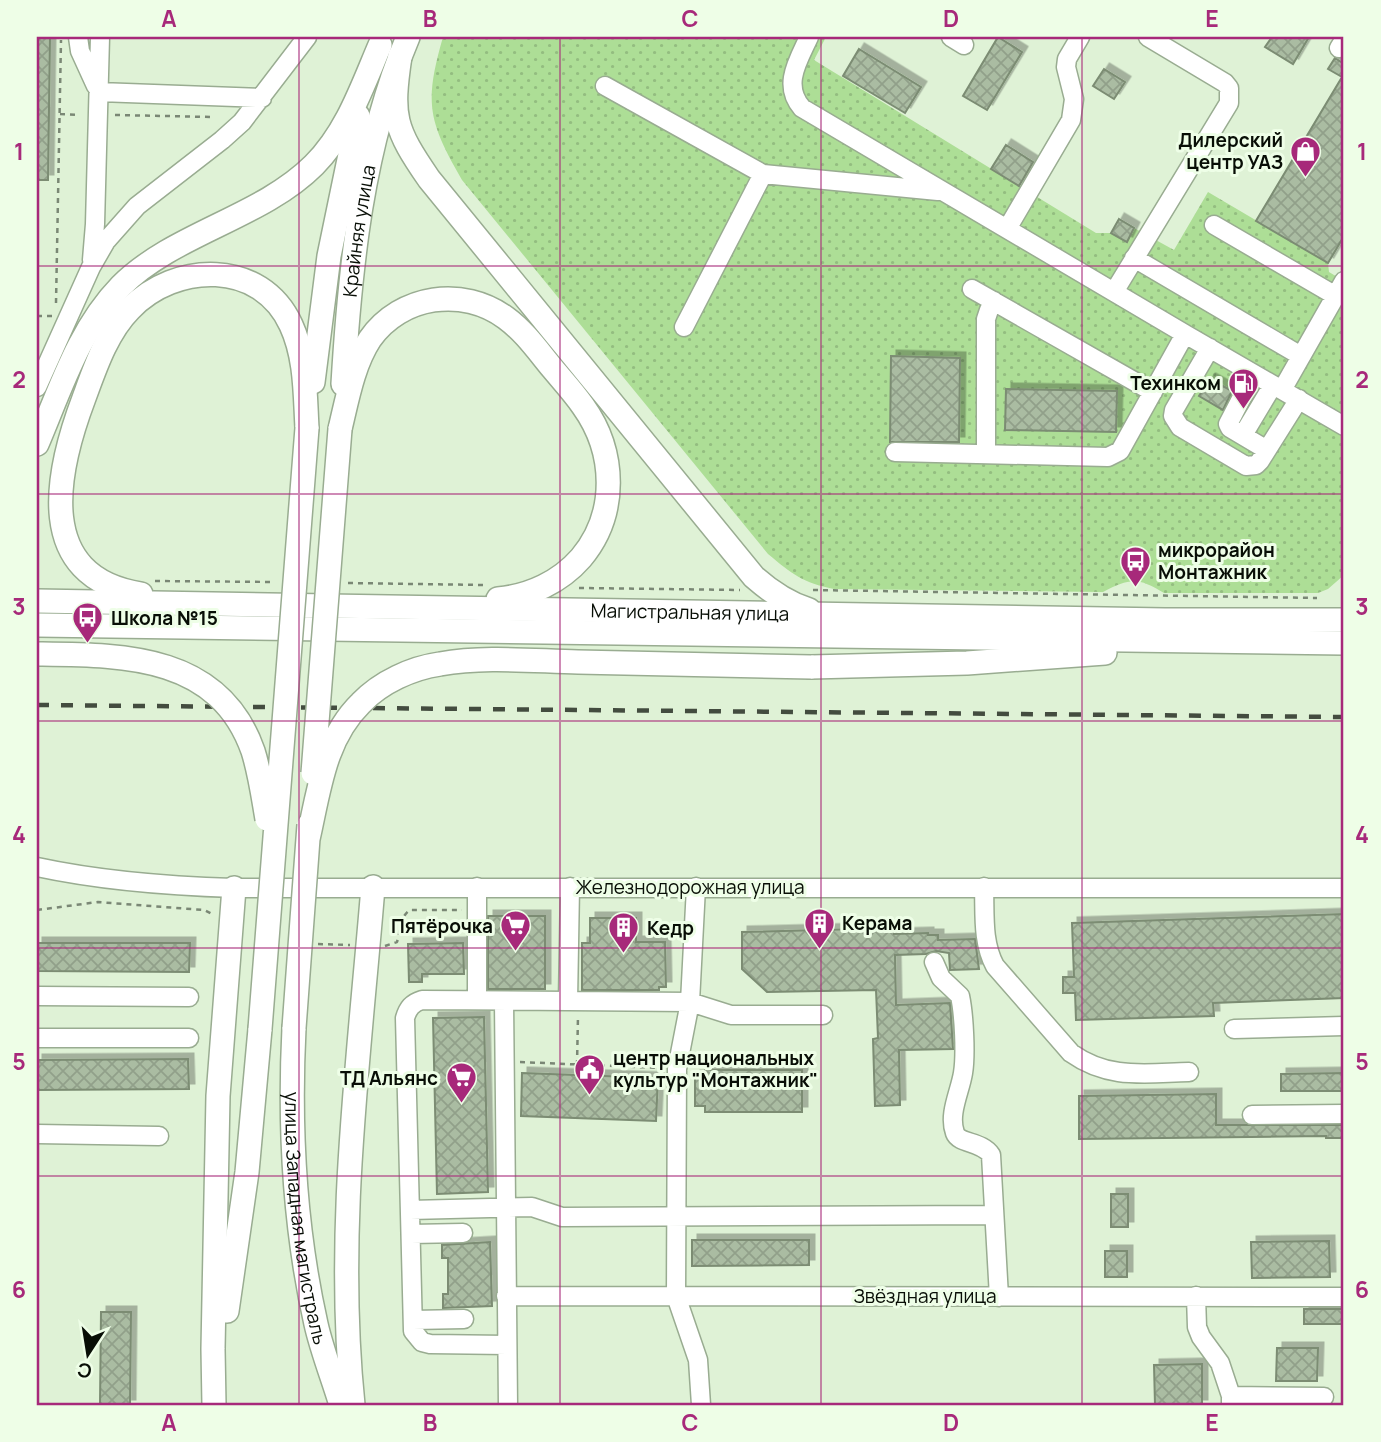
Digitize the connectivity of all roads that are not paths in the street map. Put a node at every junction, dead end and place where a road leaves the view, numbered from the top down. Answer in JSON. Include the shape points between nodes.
{"nodes":[{"id":1,"x":78,"y":37,"type":"edge"},
{"id":2,"x":100,"y":37,"type":"edge"},
{"id":3,"x":307,"y":37,"type":"edge"},
{"id":4,"x":809,"y":37,"type":"edge"},
{"id":5,"x":1080,"y":37,"type":"edge"},
{"id":6,"x":1148,"y":37,"type":"edge"},
{"id":7,"x":393,"y":44,"type":"edge"},
{"id":8,"x":605,"y":86,"type":"dead end"},
{"id":9,"x":99,"y":92,"type":"junction"},
{"id":10,"x":262,"y":98,"type":"junction"},
{"id":11,"x":763,"y":174,"type":"junction"},
{"id":12,"x":943,"y":191,"type":"junction"},
{"id":13,"x":1214,"y":225,"type":"dead end"},
{"id":14,"x":1007,"y":229,"type":"junction"},
{"id":15,"x":1134,"y":258,"type":"junction"},
{"id":16,"x":91,"y":267,"type":"junction"},
{"id":17,"x":1340,"y":288,"type":"edge"},
{"id":18,"x":972,"y":289,"type":"dead end"},
{"id":19,"x":1114,"y":292,"type":"junction"},
{"id":20,"x":994,"y":301,"type":"junction"},
{"id":21,"x":684,"y":327,"type":"dead end"},
{"id":22,"x":1185,"y":334,"type":"junction"},
{"id":23,"x":1210,"y":348,"type":"junction"},
{"id":24,"x":1301,"y":356,"type":"junction"},
{"id":25,"x":1254,"y":374,"type":"junction"},
{"id":26,"x":37,"y":384,"type":"edge"},
{"id":27,"x":1278,"y":387,"type":"junction"},
{"id":28,"x":1153,"y":391,"type":"junction"},
{"id":29,"x":1298,"y":399,"type":"junction"},
{"id":30,"x":1344,"y":426,"type":"edge"},
{"id":31,"x":307,"y":428,"type":"junction"},
{"id":32,"x":340,"y":429,"type":"junction"},
{"id":33,"x":1243,"y":435,"type":"junction"},
{"id":34,"x":37,"y":444,"type":"edge"},
{"id":35,"x":1267,"y":450,"type":"junction"},
{"id":36,"x":895,"y":452,"type":"dead end"},
{"id":37,"x":986,"y":454,"type":"junction"},
{"id":38,"x":37,"y":601,"type":"edge"},
{"id":39,"x":269,"y":606,"type":"junction"},
{"id":40,"x":359,"y":607,"type":"junction"},
{"id":41,"x":832,"y":615,"type":"junction"},
{"id":42,"x":1344,"y":620,"type":"edge"},
{"id":43,"x":37,"y":625,"type":"edge"},
{"id":44,"x":1263,"y":642,"type":"junction"},
{"id":45,"x":1344,"y":643,"type":"edge"},
{"id":46,"x":37,"y":654,"type":"edge"},
{"id":47,"x":308,"y":839,"type":"junction"},
{"id":48,"x":272,"y":859,"type":"junction"},
{"id":49,"x":37,"y":867,"type":"edge"},
{"id":50,"x":373,"y":887,"type":"junction"},
{"id":51,"x":570,"y":887,"type":"junction"},
{"id":52,"x":696,"y":887,"type":"junction"},
{"id":53,"x":985,"y":887,"type":"junction"},
{"id":54,"x":234,"y":888,"type":"junction"},
{"id":55,"x":1344,"y":888,"type":"edge"},
{"id":56,"x":477,"y":893,"type":"junction"},
{"id":57,"x":934,"y":962,"type":"dead end"},
{"id":58,"x":37,"y":996,"type":"edge"},
{"id":59,"x":189,"y":997,"type":"dead end"},
{"id":60,"x":477,"y":1000,"type":"junction"},
{"id":61,"x":504,"y":1001,"type":"junction"},
{"id":62,"x":573,"y":1001,"type":"junction"},
{"id":63,"x":690,"y":1002,"type":"junction"},
{"id":64,"x":822,"y":1015,"type":"dead end"},
{"id":65,"x":1344,"y":1026,"type":"edge"},
{"id":66,"x":1234,"y":1029,"type":"dead end"},
{"id":67,"x":37,"y":1038,"type":"edge"},
{"id":68,"x":189,"y":1038,"type":"dead end"},
{"id":69,"x":1189,"y":1072,"type":"dead end"},
{"id":70,"x":1252,"y":1115,"type":"dead end"},
{"id":71,"x":1344,"y":1115,"type":"edge"},
{"id":72,"x":37,"y":1134,"type":"edge"},
{"id":73,"x":159,"y":1136,"type":"dead end"},
{"id":74,"x":506,"y":1208,"type":"junction"},
{"id":75,"x":410,"y":1210,"type":"junction"},
{"id":76,"x":993,"y":1215,"type":"junction"},
{"id":77,"x":677,"y":1216,"type":"junction"},
{"id":78,"x":463,"y":1233,"type":"dead end"},
{"id":79,"x":411,"y":1234,"type":"junction"},
{"id":80,"x":506,"y":1296,"type":"junction"},
{"id":81,"x":676,"y":1296,"type":"junction"},
{"id":82,"x":1196,"y":1296,"type":"junction"},
{"id":83,"x":999,"y":1297,"type":"junction"},
{"id":84,"x":1344,"y":1297,"type":"edge"},
{"id":85,"x":464,"y":1319,"type":"dead end"},
{"id":86,"x":413,"y":1320,"type":"junction"},
{"id":87,"x":507,"y":1345,"type":"junction"},
{"id":88,"x":1324,"y":1397,"type":"dead end"},
{"id":89,"x":1231,"y":1400,"type":"edge"},
{"id":90,"x":214,"y":1405,"type":"edge"},
{"id":91,"x":224,"y":1405,"type":"edge"},
{"id":92,"x":341,"y":1405,"type":"edge"},
{"id":93,"x":353,"y":1405,"type":"edge"},
{"id":94,"x":508,"y":1405,"type":"edge"},
{"id":95,"x":701,"y":1405,"type":"edge"}],
"edges":[{"from":1,"to":9,"type":"street"},
{"from":2,"to":9,"type":"street"},
{"from":3,"to":10,"type":"street"},
{"from":4,"to":12,"type":"street","via":[[791,83],[802,108]]},
{"from":5,"to":14,"type":"street","via":[[1066,59],[1074,99],[1071,120]]},
{"from":6,"to":15,"type":"street","via":[[1225,83],[1230,94],[1229,103]]},
{"from":7,"to":31,"type":"main road","name":"Крайняя улица","via":[[355,127],[337,212]]},
{"from":7,"to":32,"type":"main road","name":"Крайняя улица","via":[[360,214]]},
{"from":7,"to":34,"type":"main road","via":[[339,135],[313,167],[275,194],[159,258],[108,299],[80,344]]},
{"from":7,"to":41,"type":"main road","via":[[397,122],[424,172],[754,577],[785,601]]},
{"from":8,"to":11,"type":"street"},
{"from":9,"to":10,"type":"street"},
{"from":9,"to":16,"type":"street"},
{"from":10,"to":16,"type":"street","via":[[222,140],[137,206],[106,241]]},
{"from":11,"to":12,"type":"street"},
{"from":11,"to":21,"type":"street"},
{"from":12,"to":14,"type":"street"},
{"from":13,"to":17,"type":"street"},
{"from":14,"to":19,"type":"street"},
{"from":15,"to":19,"type":"street"},
{"from":15,"to":24,"type":"street"},
{"from":16,"to":26,"type":"street"},
{"from":17,"to":24,"type":"street"},
{"from":18,"to":20,"type":"street"},
{"from":19,"to":22,"type":"street"},
{"from":20,"to":28,"type":"street"},
{"from":20,"to":37,"type":"street","via":[[986,319]]},
{"from":22,"to":23,"type":"street"},
{"from":22,"to":28,"type":"street"},
{"from":23,"to":25,"type":"street"},
{"from":23,"to":35,"type":"street","via":[[1174,410],[1176,423],[1246,466],[1256,465]]},
{"from":24,"to":27,"type":"street"},
{"from":25,"to":27,"type":"street"},
{"from":25,"to":33,"type":"street","via":[[1228,419],[1230,428]]},
{"from":27,"to":29,"type":"street"},
{"from":27,"to":33,"type":"street"},
{"from":28,"to":37,"type":"street","via":[[1115,455]]},
{"from":29,"to":30,"type":"street"},
{"from":29,"to":35,"type":"street"},
{"from":31,"to":39,"type":"main road","via":[[298,341],[279,306],[248,282],[198,274],[166,282],[128,310],[91,379],[64,461],[61,520],[73,553],[90,574],[136,594],[216,597]]},
{"from":31,"to":48,"type":"main road","bridge":true},
{"from":32,"to":40,"type":"main road","via":[[352,381],[369,340],[383,324],[397,312],[429,300],[466,300],[486,306],[520,330],[584,407],[604,447],[608,470],[607,509],[597,536],[574,566],[542,587],[514,597]]},
{"from":32,"to":47,"type":"main road","bridge":true},
{"from":33,"to":35,"type":"street"},
{"from":36,"to":37,"type":"street"},
{"from":38,"to":39,"type":"main road","name":"Магистральная улица"},
{"from":39,"to":40,"type":"main road","name":"Магистральная улица"},
{"from":40,"to":41,"type":"main road","name":"Магистральная улица"},
{"from":41,"to":42,"type":"main road","name":"Магистральная улица"},
{"from":43,"to":44,"type":"main road","name":"Магистральная улица"},
{"from":44,"to":45,"type":"main road","name":"Магистральная улица"},
{"from":44,"to":47,"type":"main road","bridge":true,"via":[[967,663],[811,667],[496,660],[438,664],[390,682],[362,701],[339,731],[323,771]]},
{"from":46,"to":48,"type":"main road","bridge":true,"via":[[140,659],[191,676],[210,689],[231,711],[252,748]]},
{"from":47,"to":92,"type":"main road","name":"улица Западная магистраль","bridge":true,"via":[[293,1028],[292,1142],[300,1232],[316,1327]]},
{"from":48,"to":91,"type":"main road","name":"улица Западная магистраль","bridge":true,"via":[[247,1172],[226,1318]]},
{"from":49,"to":54,"type":"street","name":"Железнодорожная улица","via":[[146,884]]},
{"from":50,"to":54,"type":"street","name":"Железнодорожная улица"},
{"from":50,"to":56,"type":"street","name":"Железнодорожная улица"},
{"from":50,"to":93,"type":"main road","via":[[378,946],[352,1112],[347,1210]]},
{"from":51,"to":52,"type":"street","name":"Железнодорожная улица"},
{"from":51,"to":56,"type":"street","name":"Железнодорожная улица"},
{"from":51,"to":62,"type":"street"},
{"from":52,"to":53,"type":"street","name":"Железнодорожная улица"},
{"from":52,"to":63,"type":"street"},
{"from":53,"to":55,"type":"street","name":"Железнодорожная улица"},
{"from":53,"to":69,"type":"street","via":[[986,937],[995,965],[1071,1053],[1106,1071]]},
{"from":54,"to":90,"type":"main road","via":[[218,1096]]},
{"from":56,"to":60,"type":"street"},
{"from":57,"to":76,"type":"street","via":[[961,1003],[964,1069],[954,1106],[954,1131],[987,1148],[991,1155]]},
{"from":58,"to":59,"type":"street"},
{"from":60,"to":61,"type":"street"},
{"from":60,"to":75,"type":"street","via":[[422,1000],[408,1009],[405,1018]]},
{"from":61,"to":62,"type":"street"},
{"from":61,"to":74,"type":"street"},
{"from":62,"to":63,"type":"street"},
{"from":63,"to":64,"type":"street","via":[[731,1015]]},
{"from":63,"to":77,"type":"street","via":[[677,1069]]},
{"from":65,"to":66,"type":"street"},
{"from":67,"to":68,"type":"street"},
{"from":70,"to":71,"type":"street"},
{"from":72,"to":73,"type":"street"},
{"from":74,"to":75,"type":"street"},
{"from":74,"to":77,"type":"street","via":[[532,1207],[562,1217]]},
{"from":74,"to":80,"type":"street"},
{"from":75,"to":79,"type":"street"},
{"from":76,"to":77,"type":"street"},
{"from":76,"to":83,"type":"street"},
{"from":77,"to":81,"type":"street"},
{"from":78,"to":79,"type":"street"},
{"from":79,"to":86,"type":"street"},
{"from":80,"to":81,"type":"street","name":"Звёздная улица"},
{"from":80,"to":87,"type":"street"},
{"from":81,"to":83,"type":"street","name":"Звёздная улица"},
{"from":81,"to":95,"type":"street","via":[[698,1360]]},
{"from":82,"to":83,"type":"street","name":"Звёздная улица"},
{"from":82,"to":84,"type":"street","name":"Звёздная улица"},
{"from":82,"to":89,"type":"street","via":[[1201,1338],[1220,1363]]},
{"from":85,"to":86,"type":"street"},
{"from":86,"to":87,"type":"street","via":[[413,1331],[422,1342]]},
{"from":87,"to":94,"type":"street"},
{"from":88,"to":89,"type":"street"}]}
